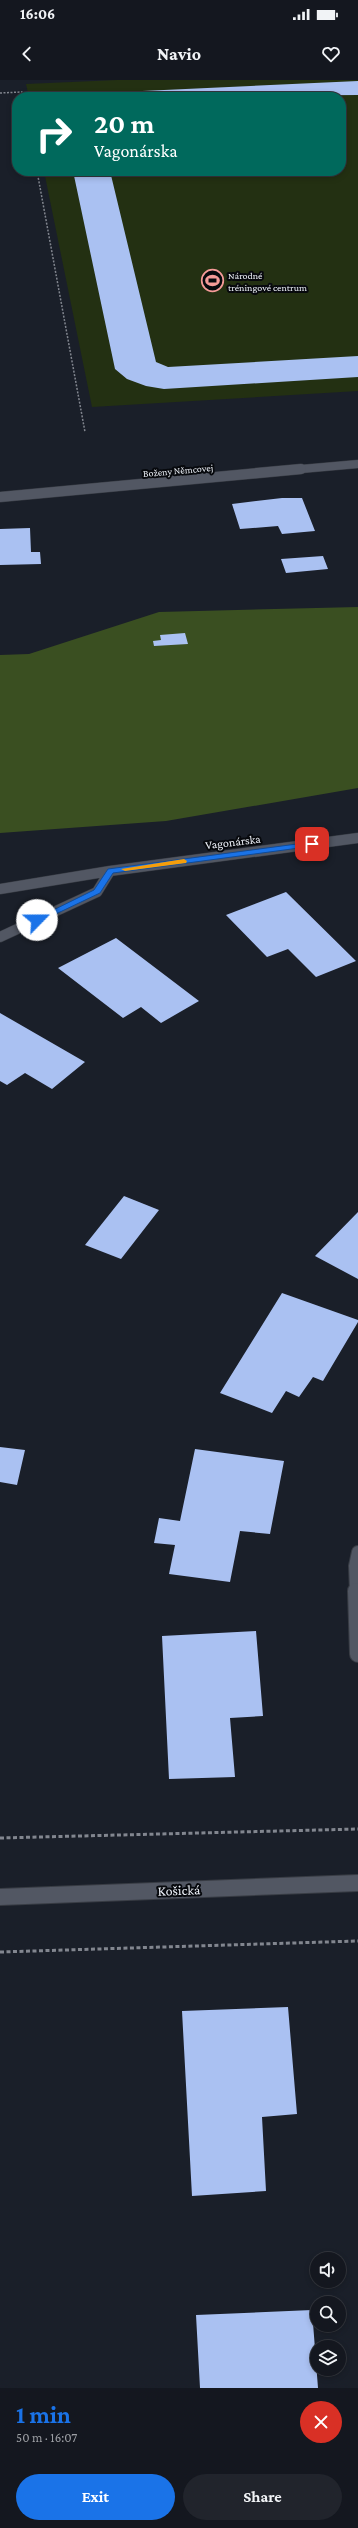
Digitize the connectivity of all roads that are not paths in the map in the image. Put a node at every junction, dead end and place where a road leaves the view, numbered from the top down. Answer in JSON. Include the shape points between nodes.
{"nodes":[{"id":1,"x":358,"y":464,"type":"edge"},
{"id":2,"x":0,"y":497,"type":"edge"},
{"id":3,"x":358,"y":838,"type":"edge"},
{"id":4,"x":110,"y":871,"type":"junction"},
{"id":5,"x":0,"y":889,"type":"edge"},
{"id":6,"x":0,"y":937,"type":"edge"},
{"id":7,"x":358,"y":1552,"type":"edge"},
{"id":8,"x":358,"y":1654,"type":"edge"},
{"id":9,"x":358,"y":1883,"type":"edge"},
{"id":10,"x":0,"y":1897,"type":"edge"}],
"edges":[{"from":1,"to":2,"type":"street","name":"Boženy Němcovej"},
{"from":3,"to":4,"type":"street","name":"Vagonárska"},
{"from":4,"to":5,"type":"street","name":"Vagonárska"},
{"from":4,"to":6,"type":"street","via":[[97,892]]},
{"from":7,"to":8,"type":"street","via":[[354,1566]]},
{"from":9,"to":10,"type":"street","name":"Košická"}]}
